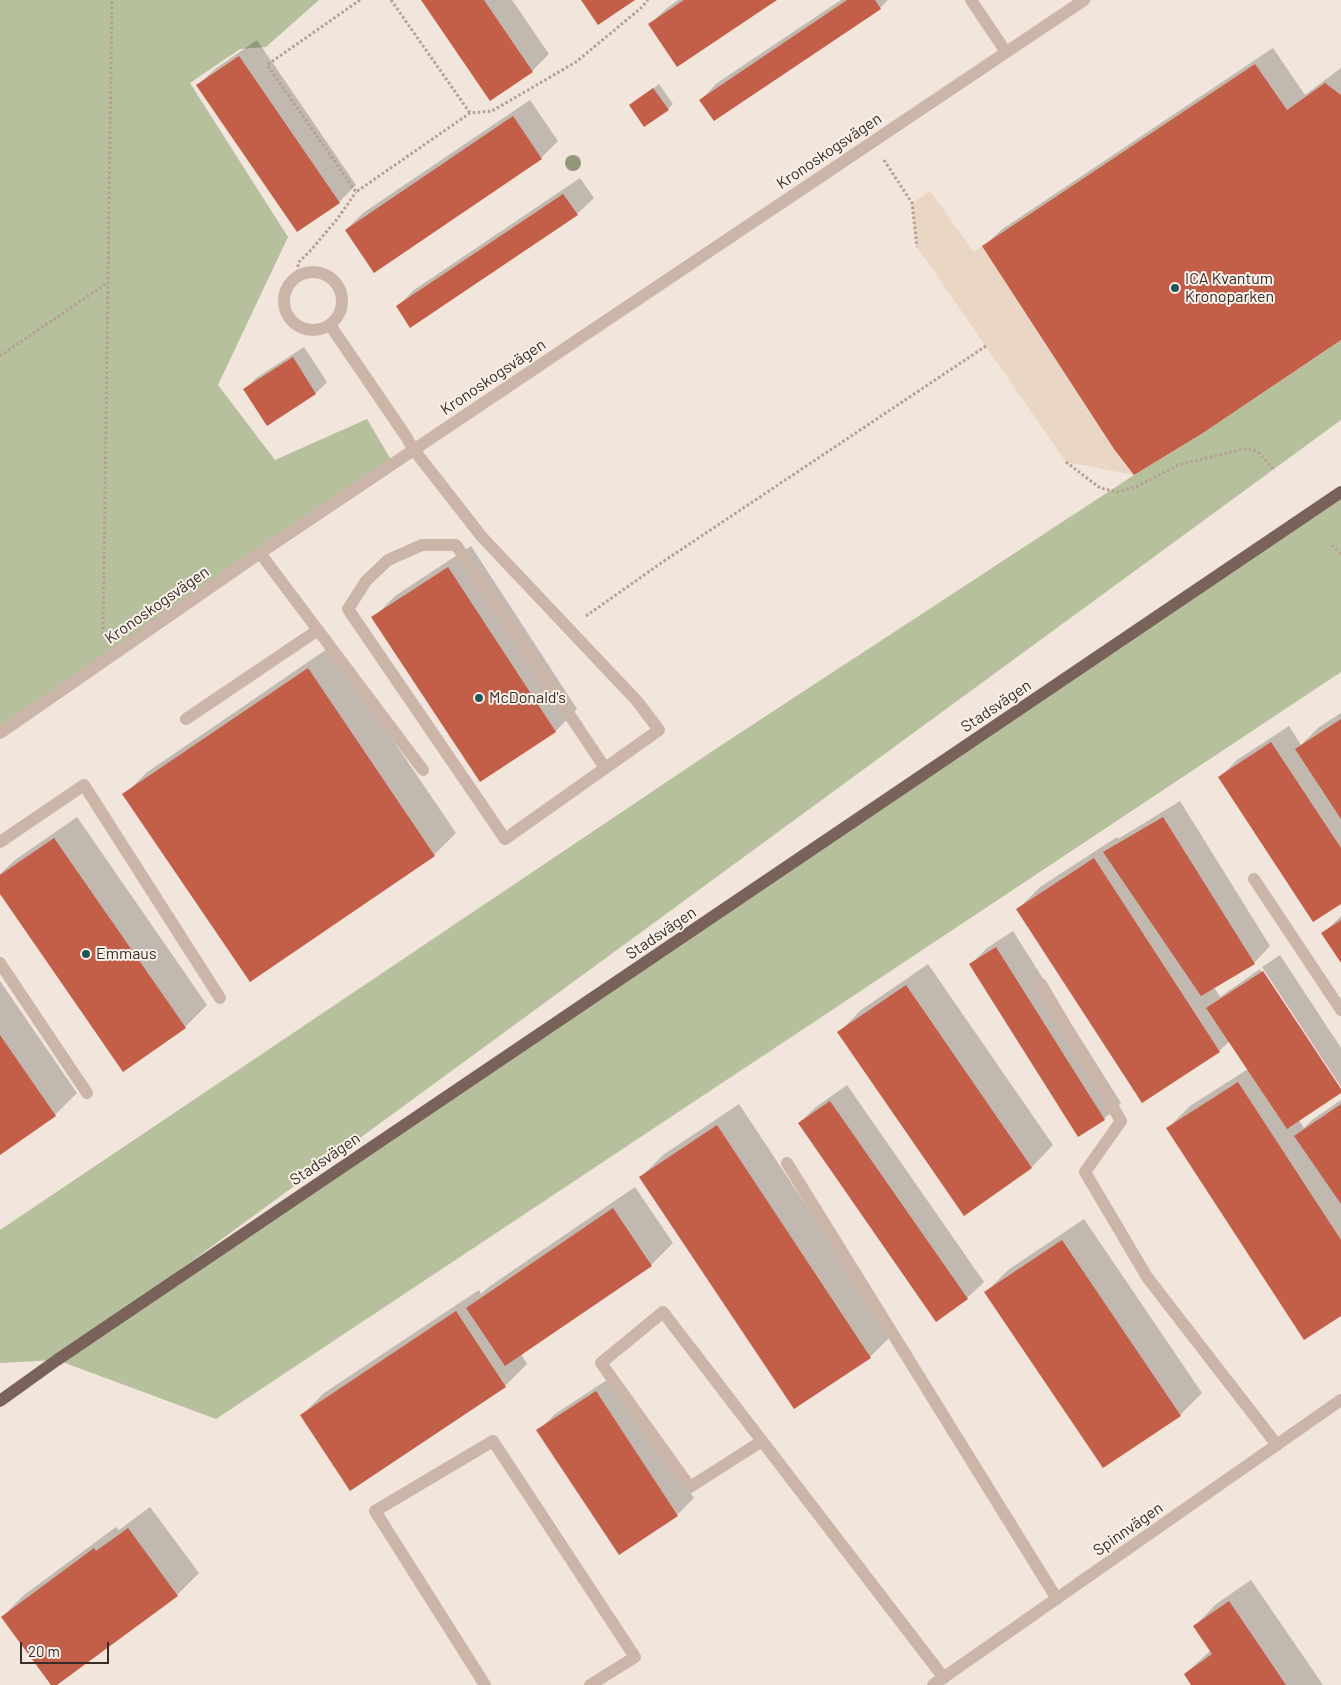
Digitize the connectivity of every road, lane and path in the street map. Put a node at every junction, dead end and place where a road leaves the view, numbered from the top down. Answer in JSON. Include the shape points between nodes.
{"nodes":[{"id":1,"x":112,"y":0,"type":"edge"},
{"id":2,"x":360,"y":0,"type":"edge"},
{"id":3,"x":391,"y":0,"type":"edge"},
{"id":4,"x":648,"y":0,"type":"edge"},
{"id":5,"x":971,"y":0,"type":"edge"},
{"id":6,"x":1084,"y":0,"type":"edge"},
{"id":7,"x":1006,"y":52,"type":"junction"},
{"id":8,"x":470,"y":113,"type":"junction"},
{"id":9,"x":872,"y":142,"type":"junction"},
{"id":10,"x":356,"y":192,"type":"junction"},
{"id":11,"x":917,"y":247,"type":"dead end"},
{"id":12,"x":298,"y":277,"type":"junction"},
{"id":13,"x":107,"y":283,"type":"junction"},
{"id":14,"x":330,"y":325,"type":"junction"},
{"id":15,"x":986,"y":346,"type":"dead end"},
{"id":16,"x":0,"y":356,"type":"edge"},
{"id":17,"x":414,"y":450,"type":"junction"},
{"id":18,"x":1066,"y":462,"type":"dead end"},
{"id":19,"x":1275,"y":471,"type":"dead end"},
{"id":20,"x":1341,"y":492,"type":"edge"},
{"id":21,"x":1332,"y":545,"type":"dead end"},
{"id":22,"x":260,"y":553,"type":"junction"},
{"id":23,"x":1341,"y":554,"type":"edge"},
{"id":24,"x":569,"y":628,"type":"junction"},
{"id":25,"x":318,"y":630,"type":"junction"},
{"id":26,"x":103,"y":634,"type":"dead end"},
{"id":27,"x":186,"y":719,"type":"dead end"},
{"id":28,"x":0,"y":733,"type":"edge"},
{"id":29,"x":605,"y":768,"type":"junction"},
{"id":30,"x":423,"y":770,"type":"dead end"},
{"id":31,"x":0,"y":842,"type":"edge"},
{"id":32,"x":1254,"y":879,"type":"dead end"},
{"id":33,"x":0,"y":963,"type":"edge"},
{"id":34,"x":1041,"y":984,"type":"dead end"},
{"id":35,"x":220,"y":998,"type":"dead end"},
{"id":36,"x":1341,"y":1010,"type":"edge"},
{"id":37,"x":87,"y":1093,"type":"dead end"},
{"id":38,"x":787,"y":1163,"type":"dead end"},
{"id":39,"x":1341,"y":1400,"type":"edge"},
{"id":40,"x":0,"y":1401,"type":"edge"},
{"id":41,"x":762,"y":1441,"type":"junction"},
{"id":42,"x":1277,"y":1445,"type":"junction"},
{"id":43,"x":1057,"y":1598,"type":"junction"},
{"id":44,"x":938,"y":1681,"type":"edge"},
{"id":45,"x":485,"y":1685,"type":"edge"},
{"id":46,"x":590,"y":1685,"type":"edge"}],
"edges":[{"from":1,"to":13,"type":"path"},
{"from":2,"to":10,"type":"path","via":[[266,65]]},
{"from":3,"to":8,"type":"path"},
{"from":4,"to":8,"type":"path","via":[[576,62],[492,111]]},
{"from":5,"to":7,"type":"street"},
{"from":6,"to":7,"type":"street","name":"Kronoskogsvägen"},
{"from":7,"to":9,"type":"street","name":"Kronoskogsvägen"},
{"from":8,"to":10,"type":"path"},
{"from":9,"to":11,"type":"path","via":[[912,203]]},
{"from":9,"to":17,"type":"street","name":"Kronoskogsvägen"},
{"from":10,"to":12,"type":"path","via":[[338,218],[298,263]]},
{"from":12,"to":14,"type":"street","via":[[306,273],[321,274],[334,281],[340,290],[341,309]]},
{"from":12,"to":14,"type":"street","via":[[286,291],[284,300],[289,318],[304,329],[322,329]]},
{"from":13,"to":16,"type":"path"},
{"from":13,"to":26,"type":"path"},
{"from":14,"to":17,"type":"street"},
{"from":15,"to":24,"type":"path"},
{"from":17,"to":22,"type":"street","name":"Kronoskogsvägen"},
{"from":17,"to":24,"type":"street","via":[[482,537]]},
{"from":18,"to":19,"type":"path","via":[[1100,488],[1118,492],[1138,486],[1178,465],[1243,449],[1259,453]]},
{"from":20,"to":40,"type":"main road","name":"Stadsvägen"},
{"from":21,"to":23,"type":"path"},
{"from":22,"to":25,"type":"street"},
{"from":22,"to":28,"type":"street","name":"Kronoskogsvägen"},
{"from":24,"to":29,"type":"street","via":[[637,701],[659,730]]},
{"from":25,"to":27,"type":"street"},
{"from":25,"to":30,"type":"street"},
{"from":29,"to":29,"type":"street","via":[[505,840],[348,609],[366,581],[388,560],[422,545],[456,545]]},
{"from":31,"to":35,"type":"street","via":[[84,785]]},
{"from":32,"to":36,"type":"street"},
{"from":33,"to":37,"type":"street"},
{"from":34,"to":42,"type":"street","via":[[1121,1121],[1085,1172],[1147,1277]]},
{"from":38,"to":43,"type":"street"},
{"from":39,"to":42,"type":"street","name":"Spinnvägen"},
{"from":41,"to":41,"type":"street","via":[[663,1312],[601,1363],[690,1487]]},
{"from":41,"to":44,"type":"street"},
{"from":42,"to":43,"type":"street","name":"Spinnvägen"},
{"from":43,"to":44,"type":"street","name":"Spinnvägen"},
{"from":45,"to":46,"type":"street","via":[[375,1511],[492,1441],[635,1657]]}]}
